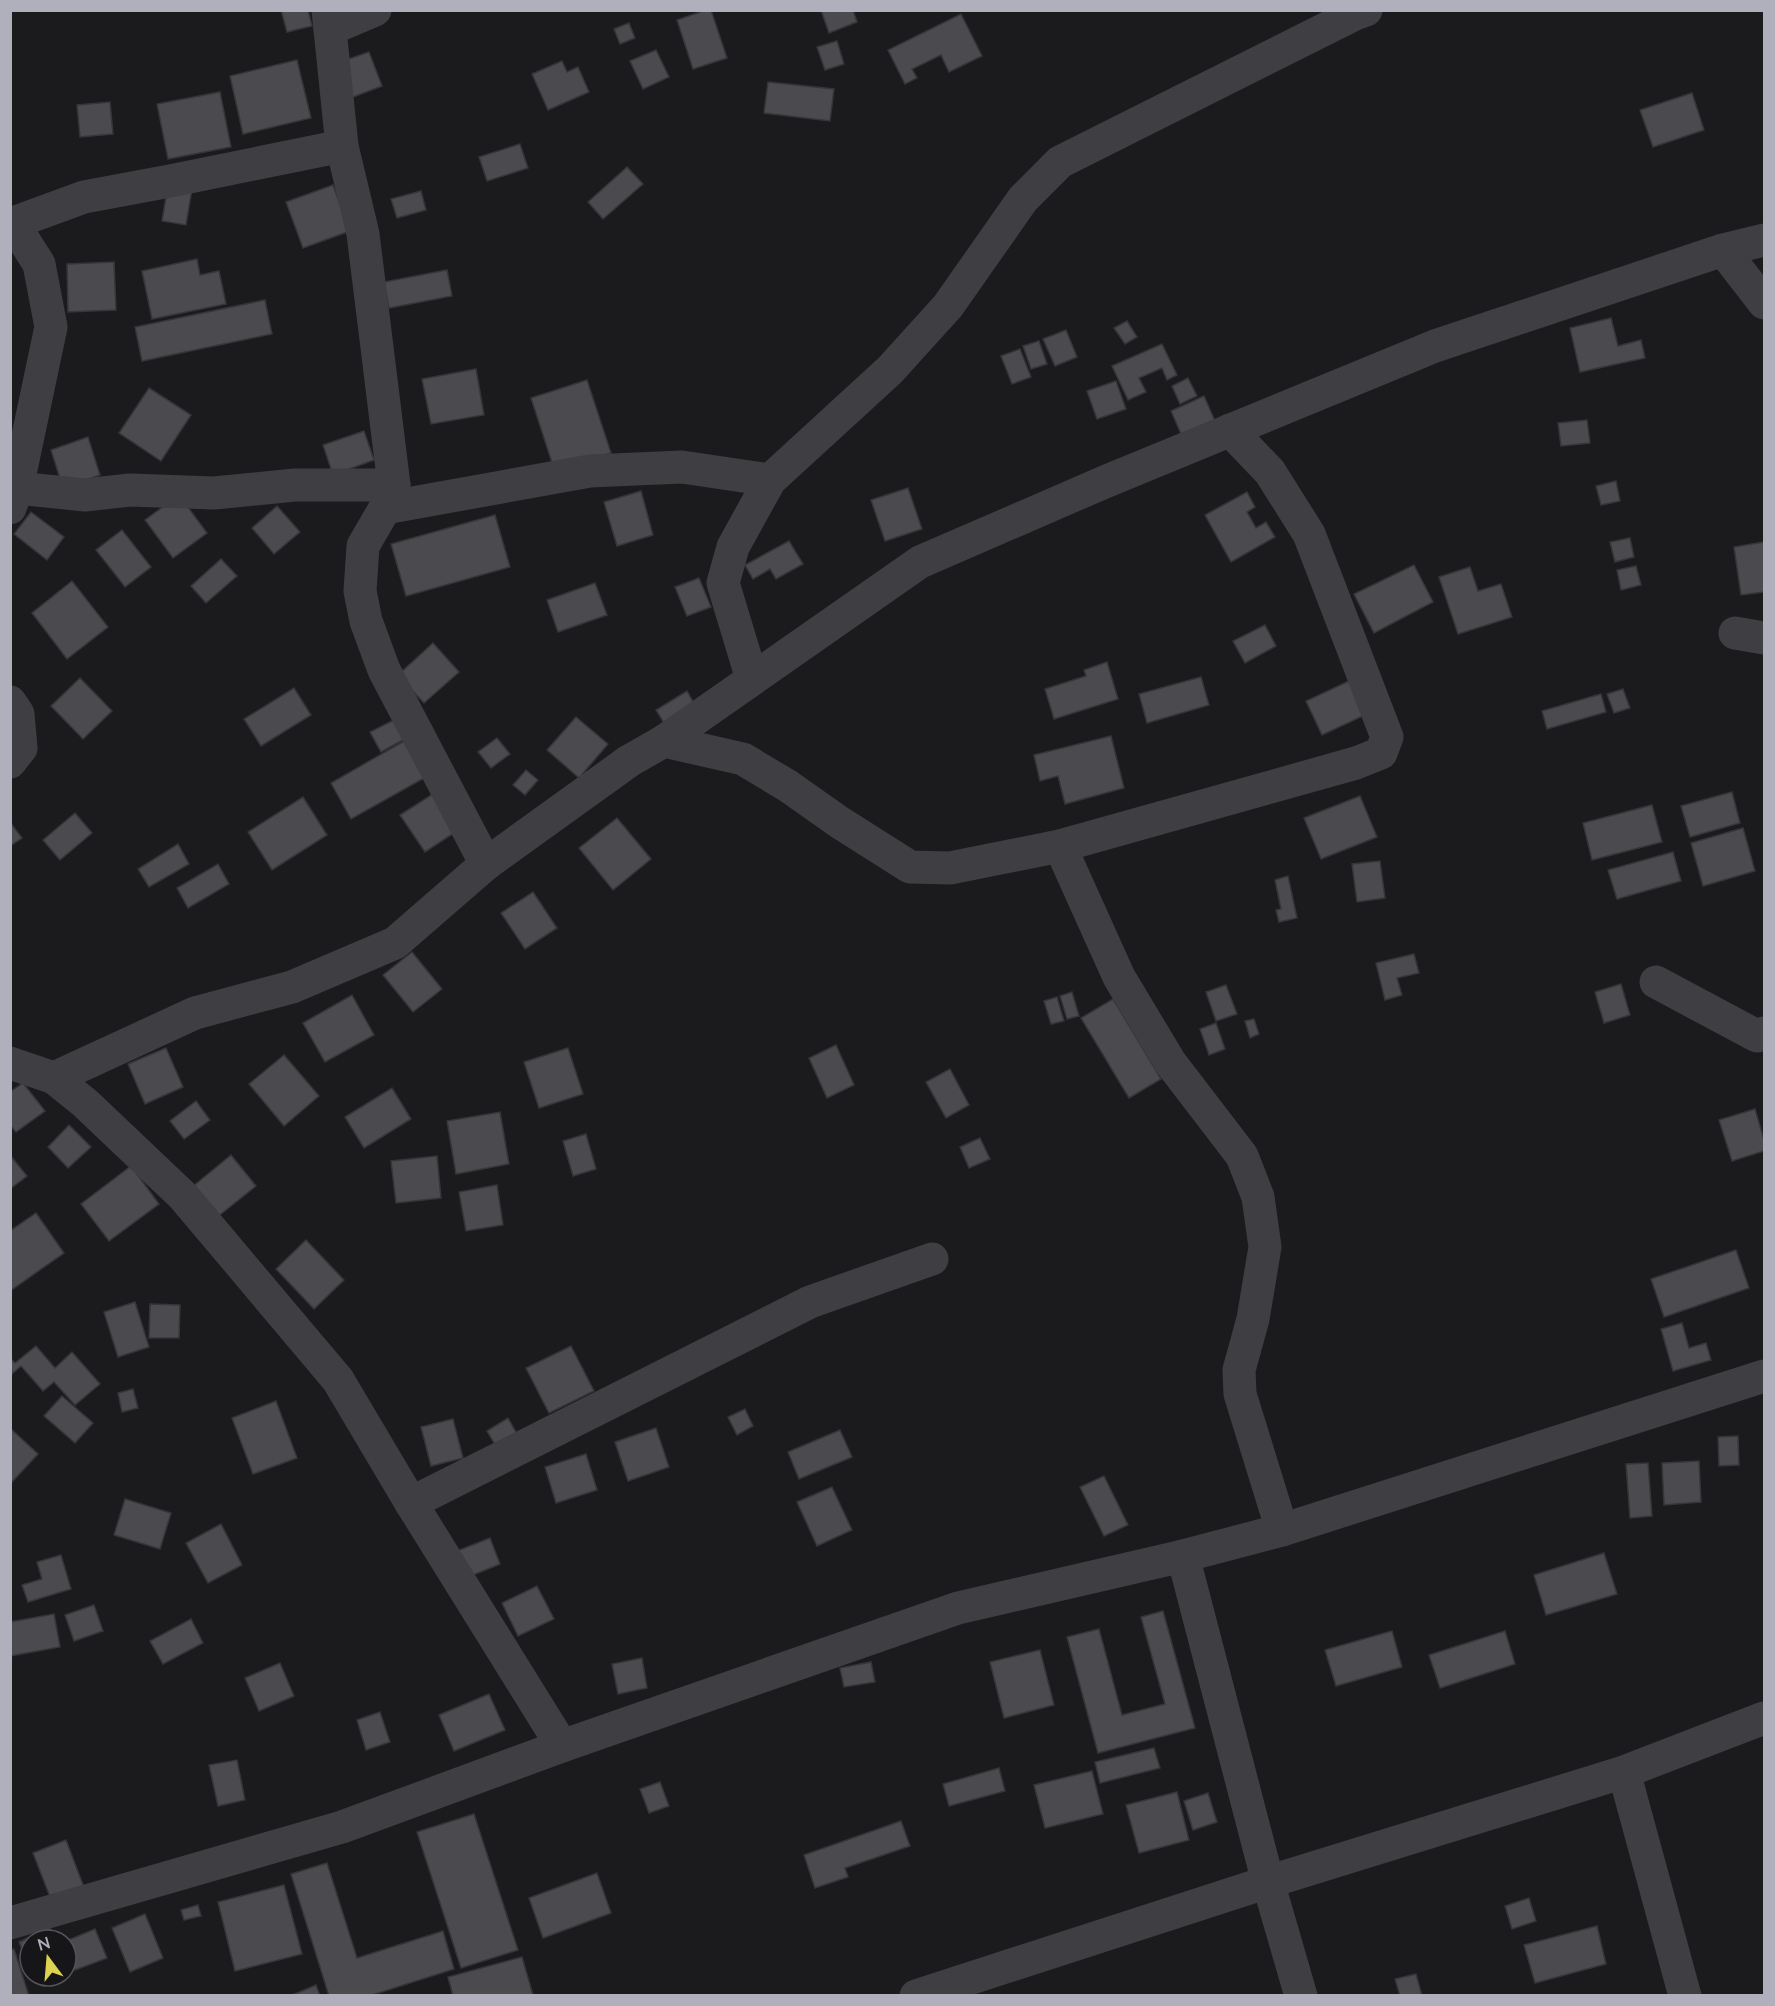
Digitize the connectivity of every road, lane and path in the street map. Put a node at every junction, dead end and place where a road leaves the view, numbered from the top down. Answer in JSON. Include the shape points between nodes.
{"nodes":[{"id":1,"x":375,"y":10,"type":"edge"},
{"id":2,"x":1366,"y":10,"type":"edge"},
{"id":3,"x":329,"y":20,"type":"edge"},
{"id":4,"x":342,"y":146,"type":"junction"},
{"id":5,"x":12,"y":223,"type":"edge"},
{"id":6,"x":1764,"y":240,"type":"edge"},
{"id":7,"x":1723,"y":250,"type":"junction"},
{"id":8,"x":1764,"y":303,"type":"edge"},
{"id":9,"x":1230,"y":430,"type":"junction"},
{"id":10,"x":770,"y":480,"type":"junction"},
{"id":11,"x":390,"y":497,"type":"junction"},
{"id":12,"x":14,"y":498,"type":"edge"},
{"id":13,"x":752,"y":679,"type":"junction"},
{"id":14,"x":10,"y":702,"type":"edge"},
{"id":15,"x":664,"y":741,"type":"junction"},
{"id":16,"x":10,"y":762,"type":"edge"},
{"id":17,"x":1059,"y":846,"type":"junction"},
{"id":18,"x":486,"y":864,"type":"junction"},
{"id":19,"x":1656,"y":982,"type":"dead end"},
{"id":20,"x":1764,"y":1033,"type":"edge"},
{"id":21,"x":10,"y":1063,"type":"edge"},
{"id":22,"x":54,"y":1078,"type":"junction"},
{"id":23,"x":932,"y":1259,"type":"dead end"},
{"id":24,"x":1764,"y":1376,"type":"edge"},
{"id":25,"x":411,"y":1503,"type":"junction"},
{"id":26,"x":1282,"y":1530,"type":"junction"},
{"id":27,"x":1184,"y":1556,"type":"junction"},
{"id":28,"x":1764,"y":1718,"type":"edge"},
{"id":29,"x":562,"y":1746,"type":"junction"},
{"id":30,"x":1624,"y":1772,"type":"junction"},
{"id":31,"x":1268,"y":1882,"type":"junction"},
{"id":32,"x":10,"y":1923,"type":"edge"},
{"id":33,"x":916,"y":1995,"type":"edge"},
{"id":34,"x":1300,"y":1995,"type":"edge"},
{"id":35,"x":1685,"y":1995,"type":"edge"}],
"edges":[{"from":1,"to":3,"type":"street"},
{"from":2,"to":10,"type":"street","via":[[1060,162],[1023,199],[948,306],[890,370]]},
{"from":3,"to":4,"type":"street"},
{"from":4,"to":5,"type":"street","via":[[84,197]]},
{"from":4,"to":11,"type":"street","via":[[363,234]]},
{"from":5,"to":12,"type":"street","via":[[39,264],[51,327]]},
{"from":6,"to":7,"type":"street"},
{"from":7,"to":8,"type":"street"},
{"from":7,"to":9,"type":"street","via":[[1435,346]]},
{"from":9,"to":13,"type":"street","via":[[920,562]]},
{"from":9,"to":17,"type":"street","via":[[1270,472],[1309,534],[1387,737],[1381,753]]},
{"from":10,"to":11,"type":"street","via":[[682,467],[590,471]]},
{"from":10,"to":13,"type":"street","via":[[733,547],[723,583]]},
{"from":11,"to":12,"type":"street","via":[[295,485],[214,493],[130,490]]},
{"from":11,"to":18,"type":"street","via":[[363,546],[360,591],[366,621],[384,670]]},
{"from":13,"to":15,"type":"street"},
{"from":14,"to":16,"type":"street","via":[[18,714],[21,748]]},
{"from":15,"to":17,"type":"street","via":[[743,759],[910,867],[950,868]]},
{"from":15,"to":18,"type":"street","via":[[629,761]]},
{"from":17,"to":26,"type":"street","via":[[1119,977],[1170,1062],[1242,1156],[1258,1197],[1265,1247],[1253,1319],[1239,1370],[1240,1394]]},
{"from":18,"to":22,"type":"street","via":[[395,943],[292,987],[195,1013]]},
{"from":19,"to":20,"type":"street","via":[[1757,1036]]},
{"from":21,"to":22,"type":"street"},
{"from":22,"to":25,"type":"street","via":[[183,1196],[338,1380]]},
{"from":23,"to":25,"type":"street","via":[[810,1302]]},
{"from":24,"to":26,"type":"street"},
{"from":25,"to":29,"type":"street"},
{"from":26,"to":27,"type":"street"},
{"from":27,"to":29,"type":"street","via":[[958,1608]]},
{"from":27,"to":31,"type":"street"},
{"from":28,"to":30,"type":"street"},
{"from":29,"to":32,"type":"street","via":[[342,1827]]},
{"from":30,"to":31,"type":"street"},
{"from":30,"to":35,"type":"street"},
{"from":31,"to":33,"type":"street"},
{"from":31,"to":34,"type":"street"}]}
